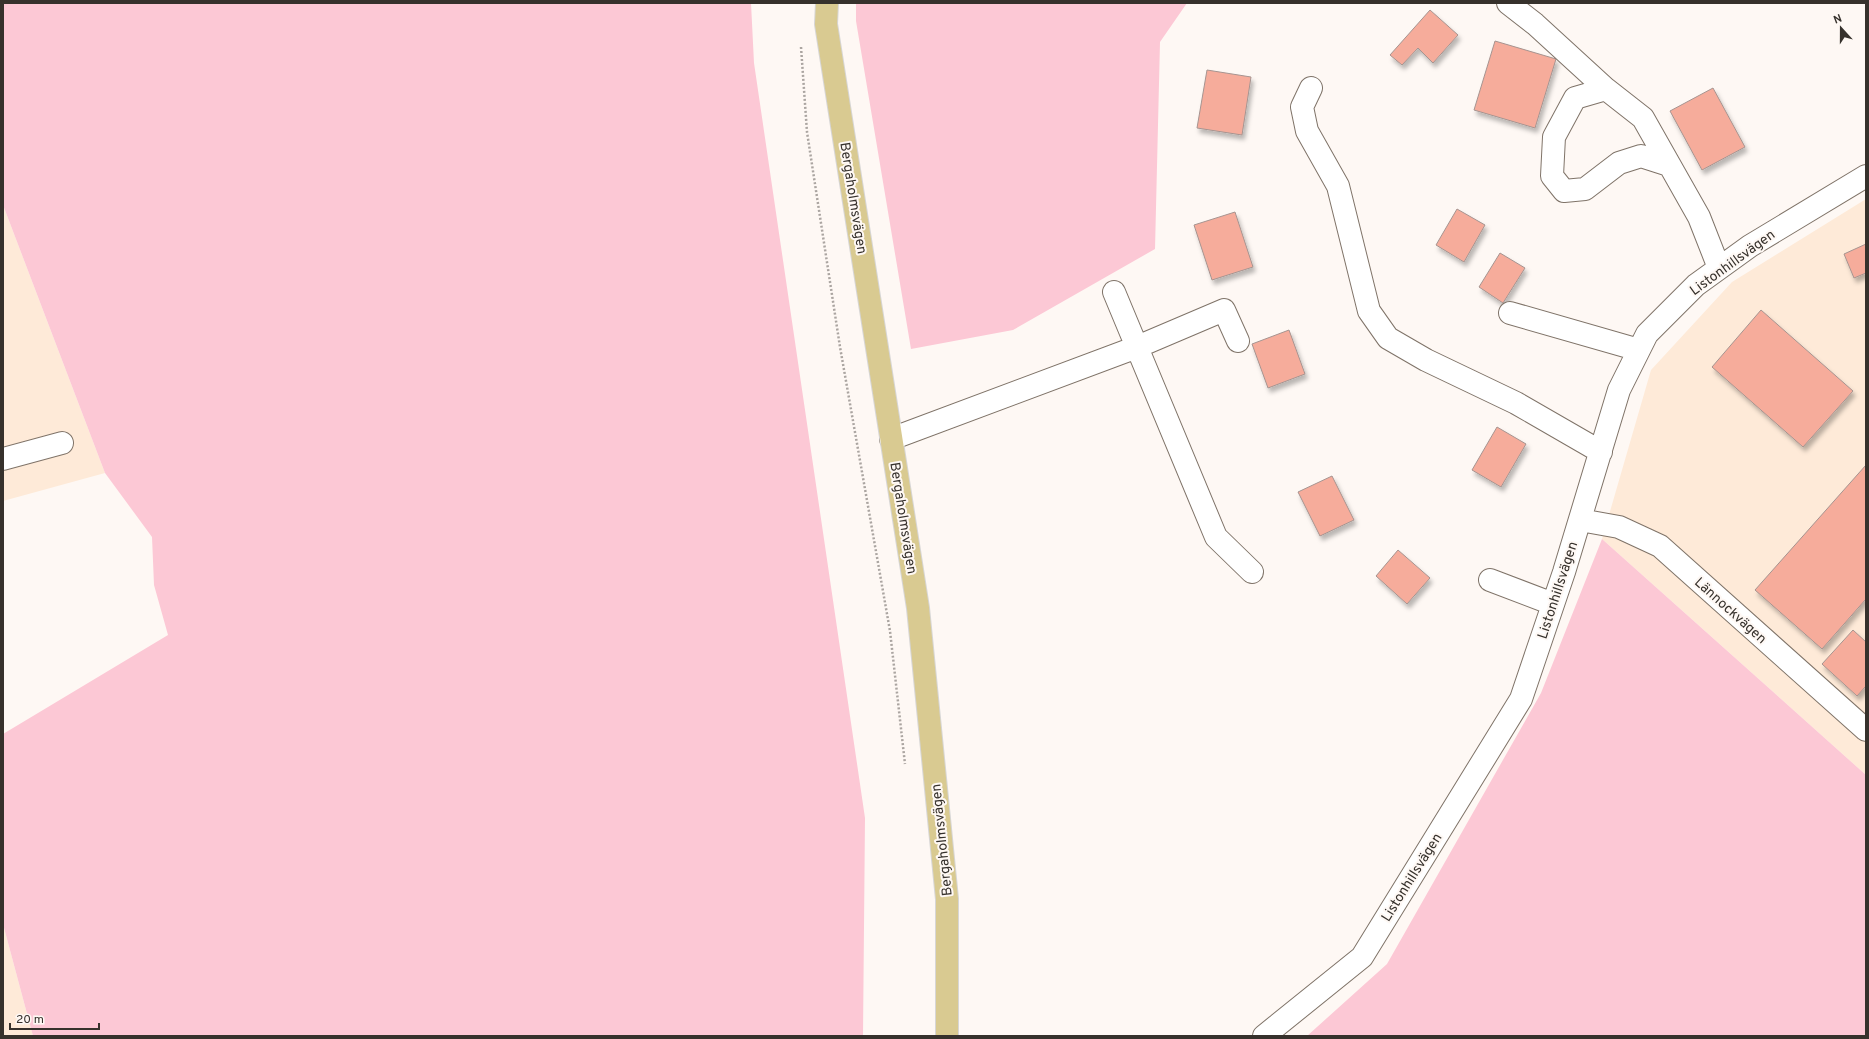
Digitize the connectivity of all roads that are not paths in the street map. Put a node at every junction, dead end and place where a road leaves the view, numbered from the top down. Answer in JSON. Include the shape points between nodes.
{"nodes":[{"id":1,"x":827,"y":3,"type":"edge"},
{"id":2,"x":1508,"y":3,"type":"edge"},
{"id":3,"x":1311,"y":88,"type":"dead end"},
{"id":4,"x":1606,"y":89,"type":"junction"},
{"id":5,"x":1669,"y":165,"type":"junction"},
{"id":6,"x":1866,"y":176,"type":"edge"},
{"id":7,"x":1719,"y":268,"type":"junction"},
{"id":8,"x":1114,"y":292,"type":"dead end"},
{"id":9,"x":1510,"y":313,"type":"dead end"},
{"id":10,"x":1238,"y":341,"type":"dead end"},
{"id":11,"x":1137,"y":347,"type":"junction"},
{"id":12,"x":1639,"y":350,"type":"junction"},
{"id":13,"x":891,"y":439,"type":"junction"},
{"id":14,"x":62,"y":443,"type":"dead end"},
{"id":15,"x":1601,"y":452,"type":"junction"},
{"id":16,"x":3,"y":459,"type":"edge"},
{"id":17,"x":1580,"y":520,"type":"junction"},
{"id":18,"x":1252,"y":572,"type":"dead end"},
{"id":19,"x":1490,"y":580,"type":"dead end"},
{"id":20,"x":1553,"y":604,"type":"junction"},
{"id":21,"x":1866,"y":730,"type":"edge"},
{"id":22,"x":947,"y":1036,"type":"edge"},
{"id":23,"x":1264,"y":1036,"type":"edge"}],
"edges":[{"from":1,"to":13,"type":"main road","name":"Bergaholmsvägen","via":[[826,24]]},
{"from":2,"to":4,"type":"street","via":[[1535,24]]},
{"from":3,"to":15,"type":"street","via":[[1302,107],[1308,131],[1338,186],[1369,311],[1388,338],[1426,360],[1516,403]]},
{"from":4,"to":5,"type":"street","via":[[1643,118]]},
{"from":4,"to":5,"type":"street","via":[[1575,98],[1554,137],[1552,176],[1564,191],[1585,190],[1619,164],[1641,156]]},
{"from":5,"to":7,"type":"street","via":[[1700,217]]},
{"from":6,"to":7,"type":"street","name":"Listonhillsvägen","via":[[1750,246]]},
{"from":7,"to":12,"type":"street","name":"Listonhillsvägen","via":[[1696,284],[1647,334]]},
{"from":8,"to":11,"type":"street"},
{"from":9,"to":12,"type":"street"},
{"from":10,"to":11,"type":"street","via":[[1224,310]]},
{"from":11,"to":13,"type":"street"},
{"from":11,"to":18,"type":"street","via":[[1216,537]]},
{"from":12,"to":15,"type":"street","name":"Listonhillsvägen","via":[[1619,390]]},
{"from":13,"to":22,"type":"main road","name":"Bergaholmsvägen","via":[[918,608],[947,899]]},
{"from":14,"to":16,"type":"street"},
{"from":15,"to":17,"type":"street","name":"Listonhillsvägen"},
{"from":17,"to":20,"type":"street","name":"Listonhillsvägen"},
{"from":17,"to":21,"type":"street","name":"Lännockvägen","via":[[1619,527],[1660,546]]},
{"from":19,"to":20,"type":"street"},
{"from":20,"to":23,"type":"street","name":"Listonhillsvägen","via":[[1521,699],[1362,957]]}]}
